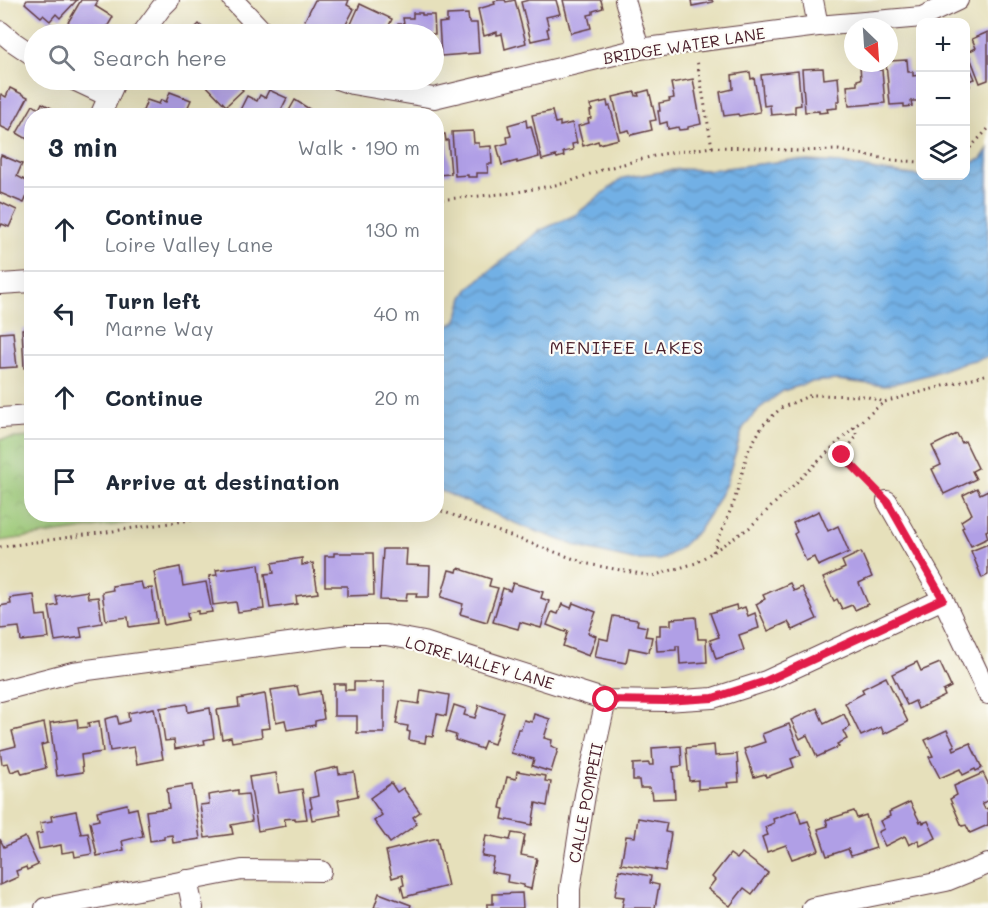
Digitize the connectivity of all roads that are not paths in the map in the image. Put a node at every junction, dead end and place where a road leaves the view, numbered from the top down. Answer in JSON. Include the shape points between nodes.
{"nodes":[{"id":1,"x":169,"y":0,"type":"edge"},
{"id":2,"x":233,"y":0,"type":"edge"},
{"id":3,"x":625,"y":0,"type":"edge"},
{"id":4,"x":813,"y":0,"type":"edge"},
{"id":5,"x":958,"y":0,"type":"edge"},
{"id":6,"x":149,"y":24,"type":"edge"},
{"id":7,"x":256,"y":24,"type":"edge"},
{"id":8,"x":818,"y":26,"type":"junction"},
{"id":9,"x":0,"y":30,"type":"edge"},
{"id":10,"x":639,"y":48,"type":"junction"},
{"id":11,"x":24,"y":49,"type":"edge"},
{"id":12,"x":111,"y":90,"type":"edge"},
{"id":13,"x":387,"y":90,"type":"edge"},
{"id":14,"x":103,"y":108,"type":"edge"},
{"id":15,"x":24,"y":282,"type":"edge"},
{"id":16,"x":0,"y":284,"type":"edge"},
{"id":17,"x":24,"y":416,"type":"edge"},
{"id":18,"x":0,"y":418,"type":"edge"},
{"id":19,"x":887,"y":501,"type":"road end"},
{"id":20,"x":943,"y":599,"type":"junction"},
{"id":21,"x":0,"y":690,"type":"edge"},
{"id":22,"x":988,"y":694,"type":"edge"},
{"id":23,"x":606,"y":700,"type":"junction"},
{"id":24,"x":988,"y":864,"type":"edge"},
{"id":25,"x":321,"y":871,"type":"dead end"},
{"id":26,"x":187,"y":880,"type":"junction"},
{"id":27,"x":45,"y":908,"type":"edge"},
{"id":28,"x":194,"y":908,"type":"edge"},
{"id":29,"x":570,"y":908,"type":"edge"},
{"id":30,"x":812,"y":908,"type":"edge"}],
"edges":[{"from":1,"to":6,"type":"street"},
{"from":2,"to":7,"type":"street"},
{"from":3,"to":10,"type":"street"},
{"from":4,"to":8,"type":"street"},
{"from":5,"to":8,"type":"street","name":"BRIDGE WATER LANE","via":[[922,17]]},
{"from":8,"to":10,"type":"street","name":"BRIDGE WATER LANE"},
{"from":9,"to":11,"type":"street"},
{"from":10,"to":13,"type":"street","name":"BRIDGE WATER LANE","via":[[434,98]]},
{"from":12,"to":14,"type":"street"},
{"from":15,"to":16,"type":"street"},
{"from":17,"to":18,"type":"street"},
{"from":19,"to":20,"type":"street"},
{"from":20,"to":22,"type":"street"},
{"from":20,"to":23,"type":"street","name":"LOIRE VALLEY LANE","via":[[766,681],[713,698]]},
{"from":21,"to":23,"type":"street","name":"LOIRE VALLEY LANE","via":[[74,672],[348,635],[386,635],[424,642]]},
{"from":23,"to":29,"type":"street","name":"CALLE POMPEII","via":[[585,795]]},
{"from":24,"to":30,"type":"street","via":[[946,881]]},
{"from":25,"to":26,"type":"street","via":[[242,870]]},
{"from":26,"to":27,"type":"street"},
{"from":26,"to":28,"type":"street"}]}
